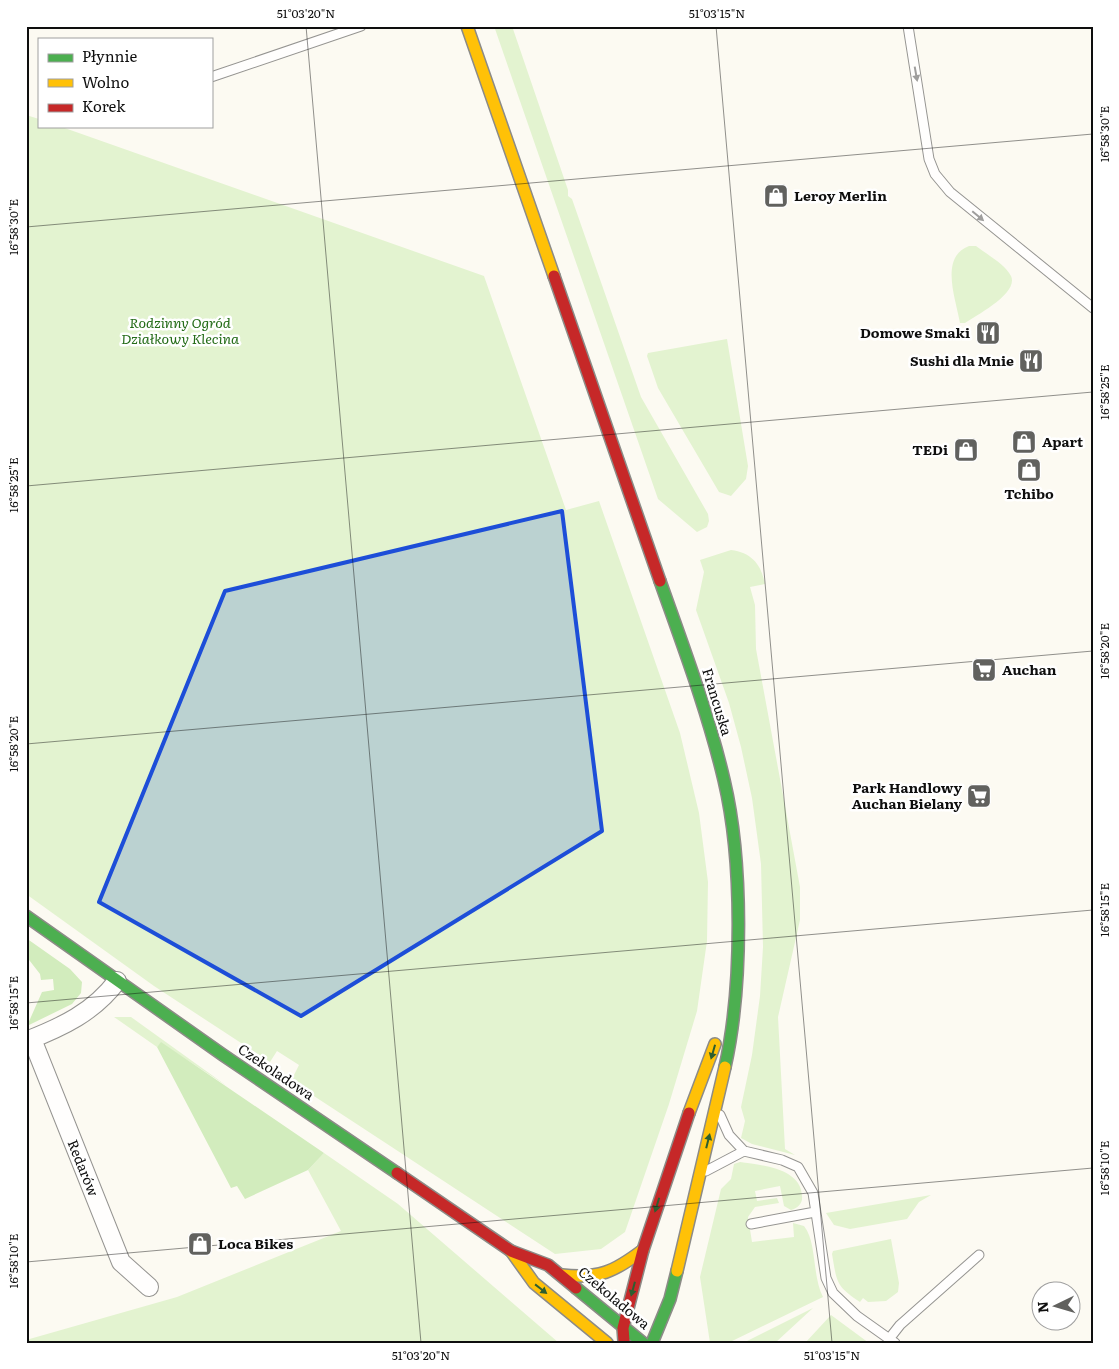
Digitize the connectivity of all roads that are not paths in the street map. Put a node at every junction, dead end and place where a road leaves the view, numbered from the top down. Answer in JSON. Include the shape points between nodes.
{"nodes":[{"id":1,"x":361,"y":26,"type":"edge"},
{"id":2,"x":467,"y":26,"type":"edge"},
{"id":3,"x":908,"y":26,"type":"edge"},
{"id":4,"x":212,"y":77,"type":"edge"},
{"id":5,"x":1093,"y":308,"type":"edge"},
{"id":6,"x":26,"y":916,"type":"edge"},
{"id":7,"x":117,"y":981,"type":"junction"},
{"id":8,"x":731,"y":1007,"type":"junction"},
{"id":9,"x":29,"y":1040,"type":"edge"},
{"id":10,"x":716,"y":1108,"type":"junction"},
{"id":11,"x":744,"y":1151,"type":"junction"},
{"id":12,"x":700,"y":1174,"type":"junction"},
{"id":13,"x":815,"y":1212,"type":"junction"},
{"id":14,"x":751,"y":1224,"type":"dead end"},
{"id":15,"x":643,"y":1250,"type":"junction"},
{"id":16,"x":511,"y":1251,"type":"junction"},
{"id":17,"x":979,"y":1255,"type":"dead end"},
{"id":18,"x":562,"y":1275,"type":"junction"},
{"id":19,"x":149,"y":1287,"type":"dead end"},
{"id":20,"x":623,"y":1328,"type":"junction"},
{"id":21,"x":892,"y":1341,"type":"edge"},
{"id":22,"x":607,"y":1343,"type":"edge"},
{"id":23,"x":624,"y":1343,"type":"edge"},
{"id":24,"x":643,"y":1343,"type":"edge"},
{"id":25,"x":652,"y":1343,"type":"edge"}],
"edges":[{"from":1,"to":4,"type":"lane"},
{"from":2,"to":8,"type":"main road","name":"Francuska","via":[[699,692],[724,780],[736,864],[738,926]]},
{"from":3,"to":5,"type":"lane","one_way":true,"via":[[929,159],[935,174],[950,192]]},
{"from":6,"to":7,"type":"main road","name":"Czekoladowa"},
{"from":7,"to":9,"type":"street","via":[[104,998],[84,1013]]},
{"from":7,"to":16,"type":"main road","name":"Czekoladowa"},
{"from":8,"to":10,"type":"main road","via":[[728,1050]]},
{"from":8,"to":15,"type":"main road","one_way":true,"via":[[668,1171]]},
{"from":9,"to":19,"type":"street","name":"Redarów","via":[[121,1262]]},
{"from":10,"to":11,"type":"lane","via":[[730,1135]]},
{"from":12,"to":10,"type":"main road","one_way":true},
{"from":11,"to":12,"type":"lane"},
{"from":11,"to":13,"type":"lane","via":[[798,1167],[813,1193]]},
{"from":12,"to":25,"type":"main road","via":[[670,1299]]},
{"from":13,"to":14,"type":"lane"},
{"from":13,"to":21,"type":"lane","via":[[826,1278],[833,1294]]},
{"from":15,"to":18,"type":"main road","via":[[618,1269],[599,1277]]},
{"from":15,"to":20,"type":"main road","one_way":true},
{"from":16,"to":18,"type":"main road","name":"Czekoladowa","via":[[548,1265]]},
{"from":16,"to":22,"type":"main road","name":"Czekoladowa","one_way":true,"via":[[534,1283]]},
{"from":17,"to":21,"type":"lane","via":[[900,1325]]},
{"from":18,"to":20,"type":"main road","name":"Czekoladowa"},
{"from":20,"to":23,"type":"main road"},
{"from":20,"to":24,"type":"main road","name":"Czekoladowa"}]}
